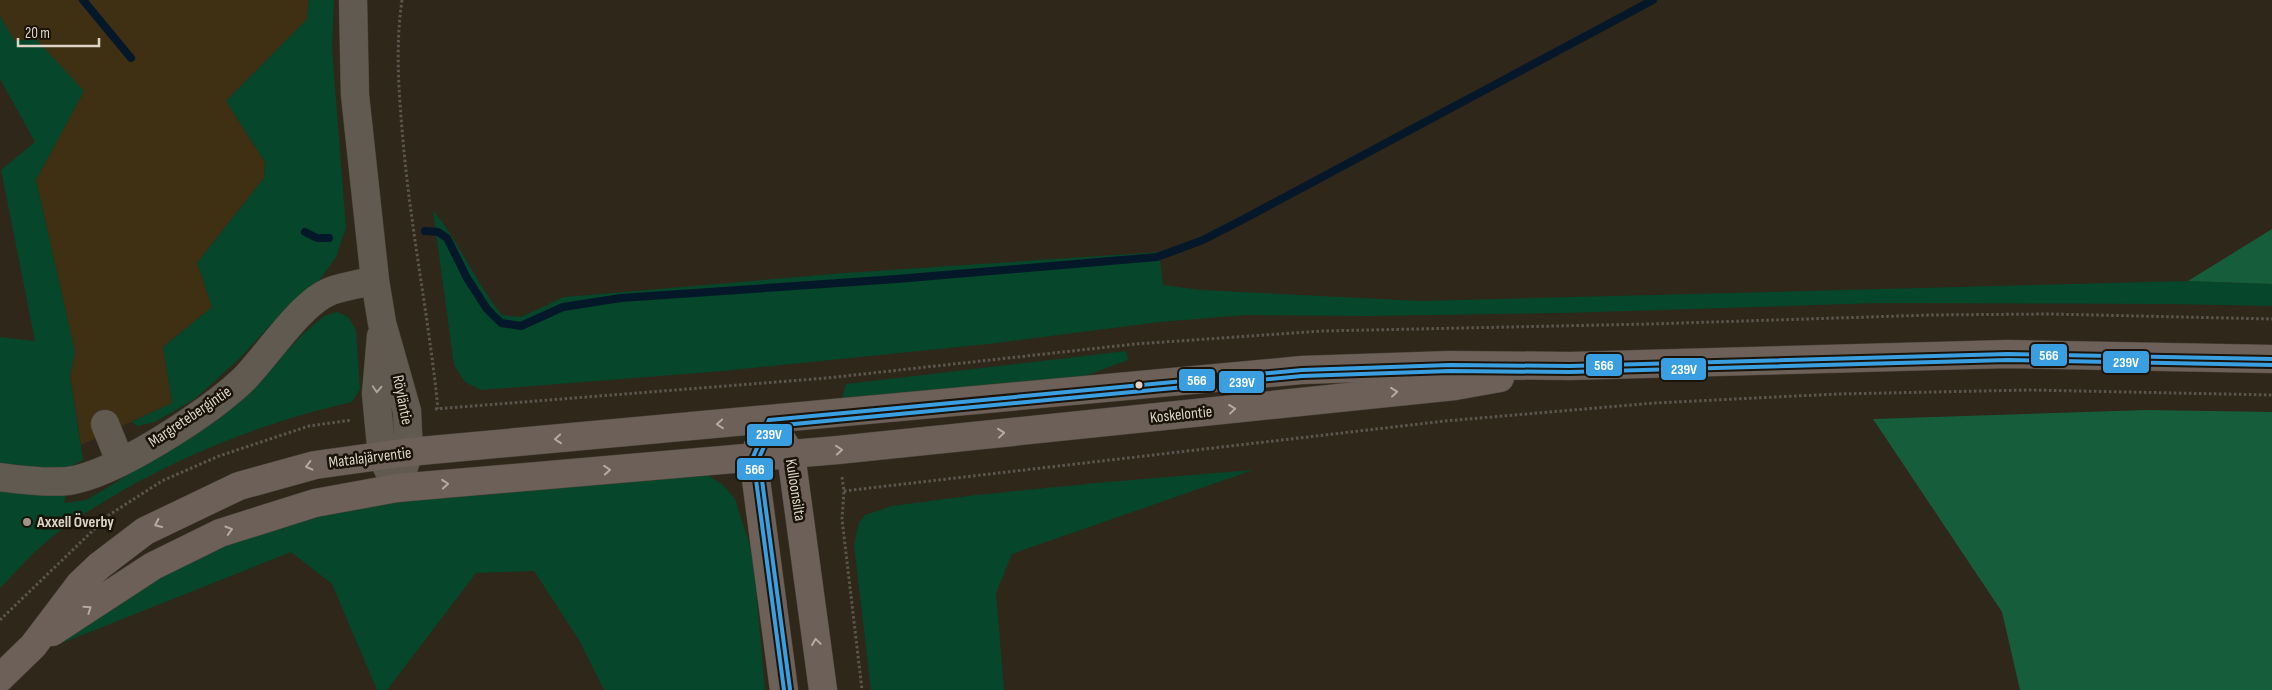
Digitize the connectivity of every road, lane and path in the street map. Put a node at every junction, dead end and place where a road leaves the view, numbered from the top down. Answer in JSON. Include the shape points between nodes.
{"nodes":[{"id":1,"x":353,"y":0,"type":"edge"},
{"id":2,"x":402,"y":0,"type":"edge"},
{"id":3,"x":375,"y":280,"type":"junction"},
{"id":4,"x":2272,"y":319,"type":"edge"},
{"id":5,"x":382,"y":322,"type":"junction"},
{"id":6,"x":2272,"y":359,"type":"edge"},
{"id":7,"x":1570,"y":366,"type":"junction"},
{"id":8,"x":2272,"y":395,"type":"edge"},
{"id":9,"x":769,"y":420,"type":"junction"},
{"id":10,"x":105,"y":424,"type":"dead end"},
{"id":11,"x":409,"y":452,"type":"junction"},
{"id":12,"x":791,"y":454,"type":"junction"},
{"id":13,"x":382,"y":456,"type":"junction"},
{"id":14,"x":753,"y":457,"type":"junction"},
{"id":15,"x":120,"y":461,"type":"junction"},
{"id":16,"x":0,"y":477,"type":"edge"},
{"id":17,"x":396,"y":488,"type":"junction"},
{"id":18,"x":33,"y":646,"type":"junction"},
{"id":19,"x":0,"y":678,"type":"edge"},
{"id":20,"x":784,"y":690,"type":"edge"},
{"id":21,"x":823,"y":690,"type":"edge"},
{"id":22,"x":862,"y":690,"type":"edge"}],
"edges":[{"from":1,"to":3,"type":"street","name":"Röyläntie","via":[[355,95]]},
{"from":2,"to":4,"type":"path","via":[[399,92],[406,180],[438,409],[827,378],[1135,344],[1322,331],[1931,315]]},
{"from":3,"to":5,"type":"street","name":"Röyläntie"},
{"from":3,"to":15,"type":"street","name":"Margretebergintie","via":[[330,291],[309,306],[224,399]]},
{"from":5,"to":11,"type":"street","name":"Röyläntie","via":[[406,404]]},
{"from":5,"to":13,"type":"street","name":"Röyläntie","one_way":true,"via":[[376,394]]},
{"from":6,"to":7,"type":"main road","name":"Koskelontie","via":[[2008,354]]},
{"from":7,"to":9,"type":"main road","name":"Koskelontie","via":[[1450,365],[1302,370]]},
{"from":12,"to":7,"type":"main road","name":"Koskelontie","one_way":true,"via":[[1455,386]]},
{"from":8,"to":22,"type":"path","via":[[2030,390],[1654,402],[1445,421],[844,491],[842,519]]},
{"from":9,"to":11,"type":"main road","name":"Matalajärventie","one_way":true},
{"from":9,"to":12,"type":"main road","name":"Kulloonsilta"},
{"from":9,"to":14,"type":"main road"},
{"from":10,"to":15,"type":"street"},
{"from":11,"to":13,"type":"main road","name":"Matalajärventie"},
{"from":11,"to":17,"type":"street","name":"Röyläntie"},
{"from":12,"to":14,"type":"main road","name":"Matalajärventie"},
{"from":21,"to":12,"type":"main road","name":"Kulloonsilta","one_way":true},
{"from":13,"to":17,"type":"street","name":"Röyläntie"},
{"from":13,"to":18,"type":"main road","name":"Matalajärventie","one_way":true,"via":[[315,464],[239,486],[144,530],[80,584]]},
{"from":17,"to":14,"type":"main road","name":"Matalajärventie","one_way":true},
{"from":14,"to":20,"type":"main road"},
{"from":15,"to":16,"type":"street","name":"Margretebergintie","via":[[69,480],[25,481]]},
{"from":18,"to":17,"type":"main road","name":"Matalajärventie","one_way":true,"via":[[153,566],[220,533],[315,503]]},
{"from":18,"to":19,"type":"main road","name":"Matalajärventie"}]}
